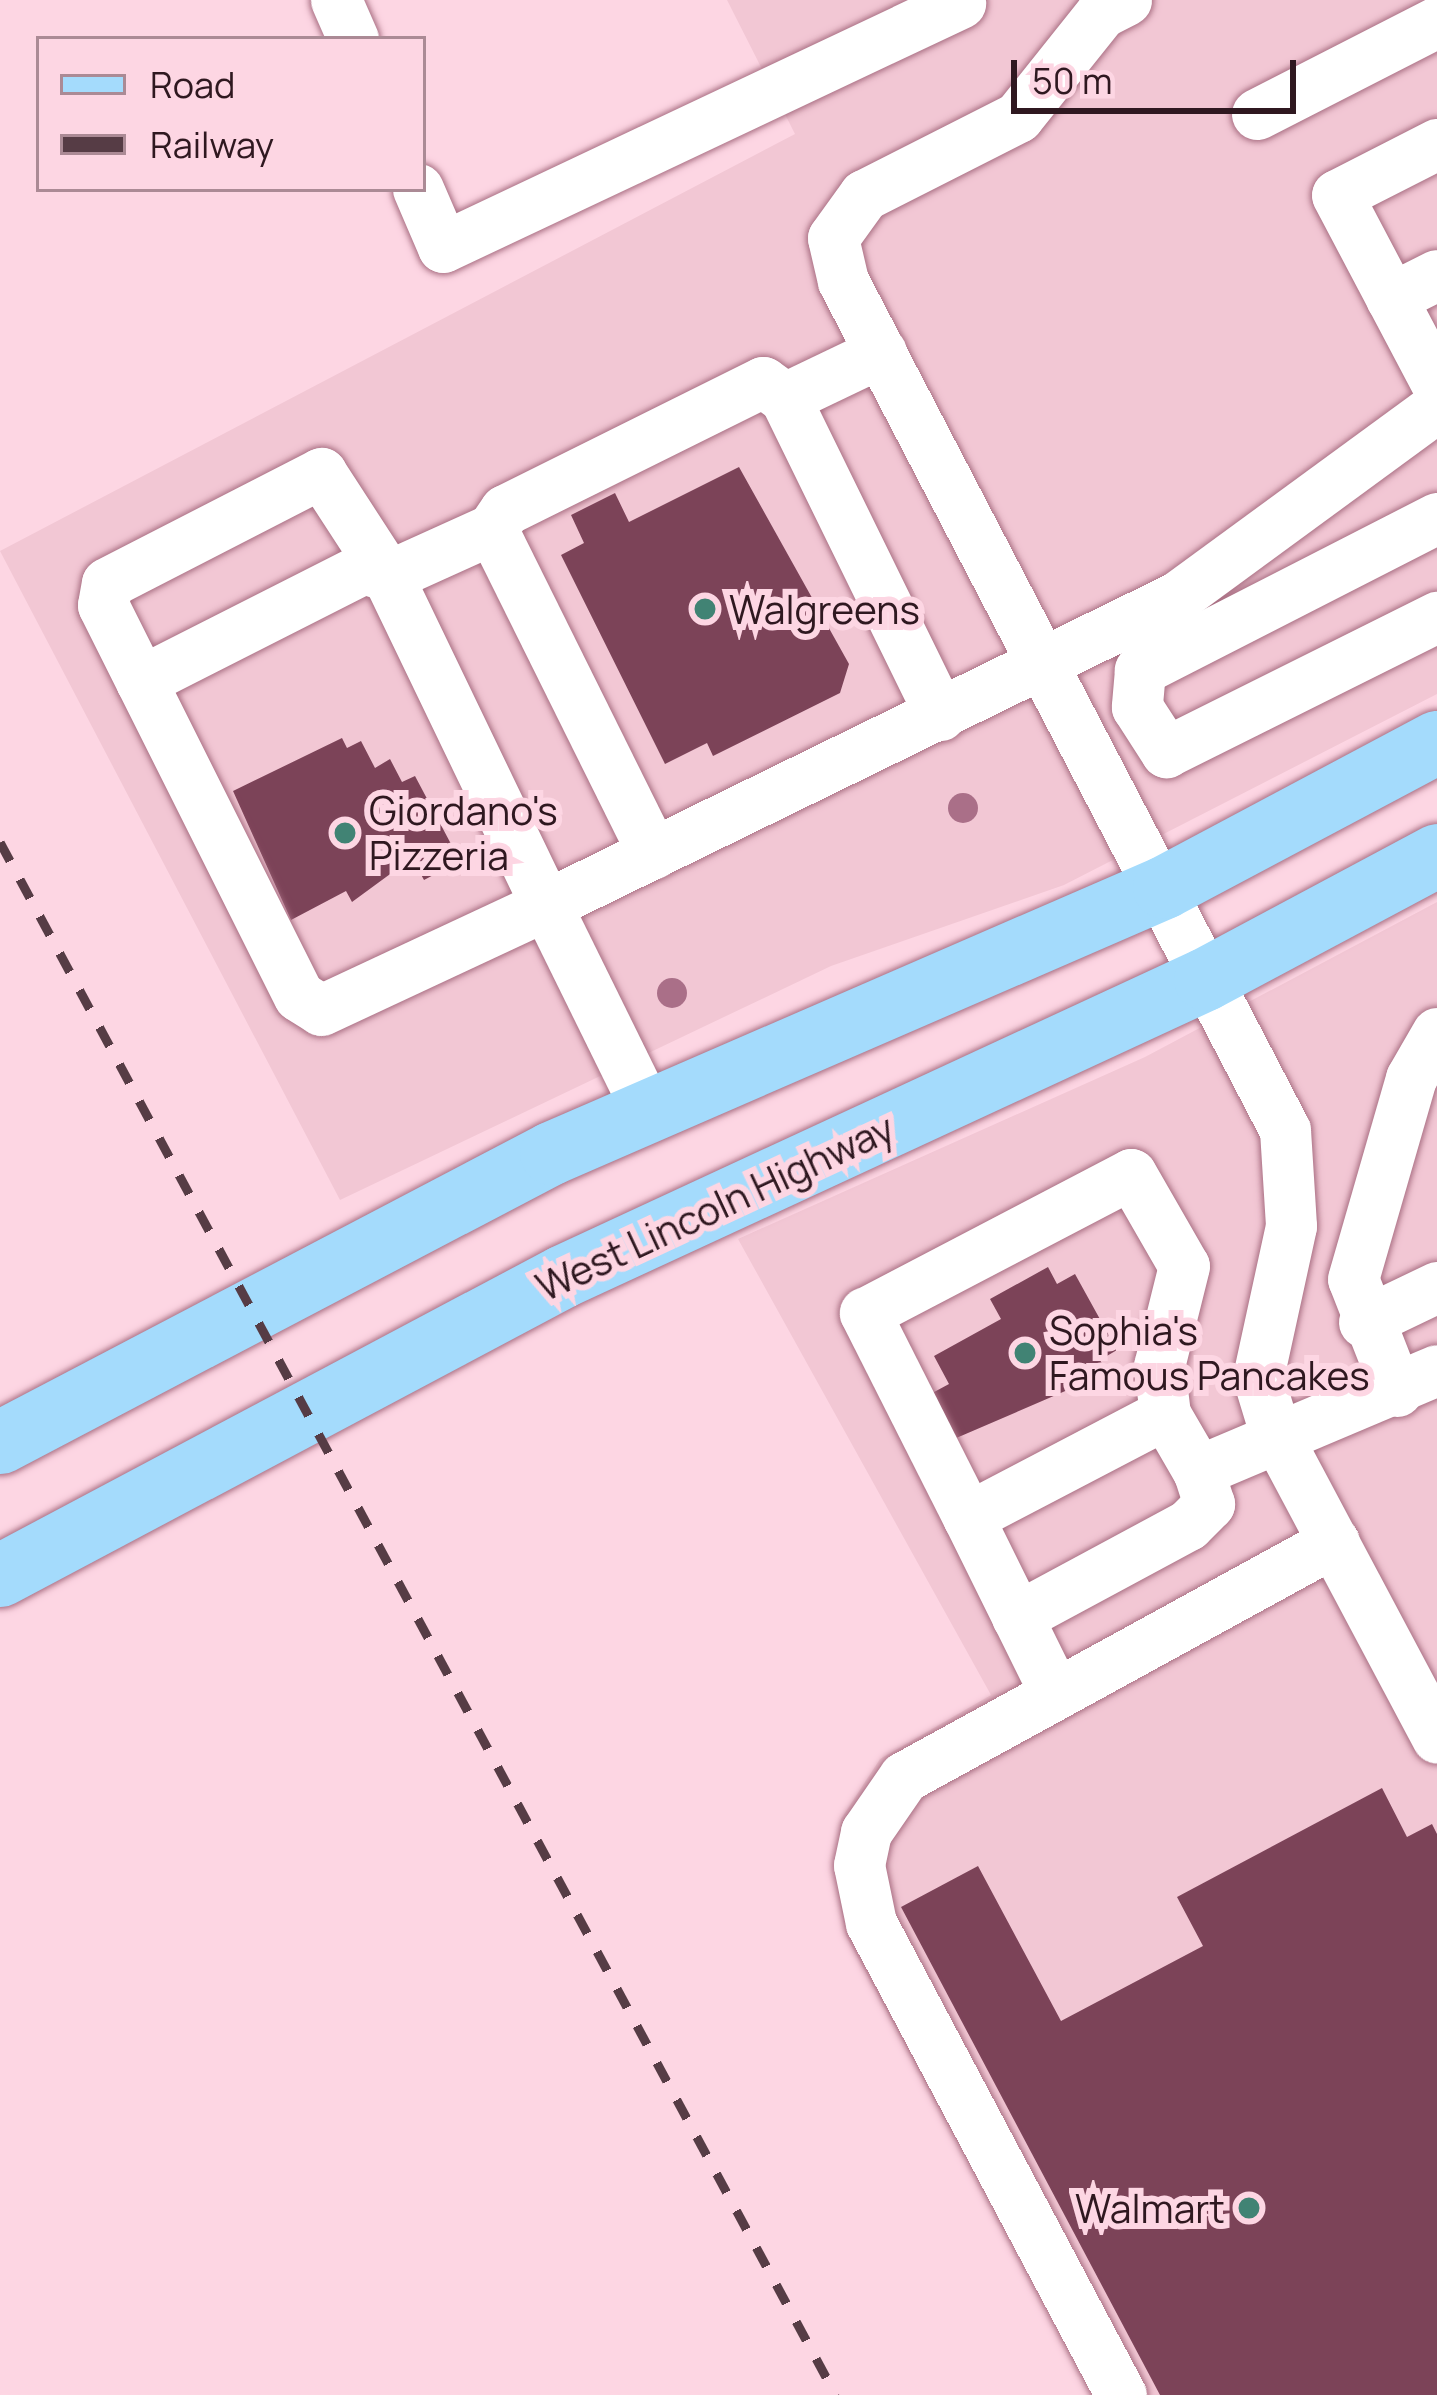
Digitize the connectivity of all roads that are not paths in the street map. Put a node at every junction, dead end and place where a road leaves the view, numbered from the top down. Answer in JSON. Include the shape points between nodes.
{"nodes":[{"id":1,"x":336,"y":0,"type":"edge"},
{"id":2,"x":1126,"y":0,"type":"edge"},
{"id":3,"x":961,"y":1,"type":"edge"},
{"id":4,"x":1437,"y":22,"type":"edge"},
{"id":5,"x":352,"y":36,"type":"edge"},
{"id":6,"x":1257,"y":114,"type":"dead end"},
{"id":7,"x":1437,"y":144,"type":"edge"},
{"id":8,"x":419,"y":192,"type":"edge"},
{"id":9,"x":1437,"y":275,"type":"edge"},
{"id":10,"x":1391,"y":298,"type":"junction"},
{"id":11,"x":880,"y":352,"type":"junction"},
{"id":12,"x":1437,"y":385,"type":"edge"},
{"id":13,"x":785,"y":398,"type":"junction"},
{"id":14,"x":1437,"y":407,"type":"edge"},
{"id":15,"x":1437,"y":518,"type":"edge"},
{"id":16,"x":492,"y":529,"type":"junction"},
{"id":17,"x":388,"y":576,"type":"junction"},
{"id":18,"x":1437,"y":617,"type":"edge"},
{"id":19,"x":1046,"y":663,"type":"junction"},
{"id":20,"x":140,"y":681,"type":"junction"},
{"id":21,"x":940,"y":715,"type":"junction"},
{"id":22,"x":1437,"y":742,"type":"edge"},
{"id":23,"x":653,"y":853,"type":"junction"},
{"id":24,"x":1437,"y":855,"type":"edge"},
{"id":25,"x":1164,"y":887,"type":"junction"},
{"id":26,"x":546,"y":904,"type":"junction"},
{"id":27,"x":1205,"y":979,"type":"junction"},
{"id":28,"x":1437,"y":1033,"type":"edge"},
{"id":29,"x":646,"y":1110,"type":"junction"},
{"id":30,"x":1437,"y":1287,"type":"edge"},
{"id":31,"x":1364,"y":1322,"type":"junction"},
{"id":32,"x":1417,"y":1380,"type":"edge"},
{"id":33,"x":1165,"y":1414,"type":"junction"},
{"id":34,"x":1275,"y":1433,"type":"junction"},
{"id":35,"x":0,"y":1442,"type":"edge"},
{"id":36,"x":1198,"y":1471,"type":"junction"},
{"id":37,"x":968,"y":1517,"type":"junction"},
{"id":38,"x":1334,"y":1542,"type":"junction"},
{"id":39,"x":0,"y":1574,"type":"edge"},
{"id":40,"x":1017,"y":1617,"type":"junction"},
{"id":41,"x":1055,"y":1693,"type":"junction"},
{"id":42,"x":1437,"y":1738,"type":"edge"},
{"id":43,"x":1121,"y":2395,"type":"edge"}],
"edges":[{"from":1,"to":5,"type":"lane"},
{"from":2,"to":11,"type":"lane","via":[[1102,13],[1018,117],[864,195],[832,238]]},
{"from":3,"to":8,"type":"lane","via":[[443,248]]},
{"from":4,"to":6,"type":"lane"},
{"from":7,"to":10,"type":"lane","via":[[1337,195]]},
{"from":9,"to":10,"type":"lane"},
{"from":10,"to":12,"type":"lane"},
{"from":11,"to":13,"type":"lane"},
{"from":11,"to":19,"type":"lane"},
{"from":13,"to":16,"type":"lane","via":[[763,382],[505,511]]},
{"from":13,"to":21,"type":"lane"},
{"from":14,"to":19,"type":"lane","via":[[1177,597]]},
{"from":15,"to":18,"type":"lane","via":[[1140,670],[1137,707],[1166,752]]},
{"from":16,"to":17,"type":"lane"},
{"from":16,"to":23,"type":"lane"},
{"from":17,"to":20,"type":"lane","via":[[364,568]]},
{"from":17,"to":20,"type":"lane","via":[[341,489],[321,473],[107,583],[103,605]]},
{"from":17,"to":26,"type":"lane"},
{"from":19,"to":21,"type":"lane"},
{"from":19,"to":25,"type":"lane"},
{"from":20,"to":26,"type":"lane","via":[[299,996],[321,1010]]},
{"from":21,"to":23,"type":"lane"},
{"from":22,"to":25,"type":"main road"},
{"from":23,"to":26,"type":"lane"},
{"from":24,"to":27,"type":"main road","name":"West Lincoln Highway"},
{"from":25,"to":27,"type":"lane"},
{"from":25,"to":29,"type":"main road"},
{"from":26,"to":29,"type":"lane"},
{"from":27,"to":34,"type":"lane","via":[[1294,1161],[1291,1226],[1255,1352]]},
{"from":27,"to":39,"type":"main road","name":"West Lincoln Highway","via":[[563,1276]]},
{"from":28,"to":31,"type":"lane","via":[[1411,1078],[1357,1252]]},
{"from":29,"to":35,"type":"main road"},
{"from":30,"to":31,"type":"lane"},
{"from":31,"to":32,"type":"lane"},
{"from":32,"to":34,"type":"lane"},
{"from":33,"to":36,"type":"lane"},
{"from":33,"to":37,"type":"lane"},
{"from":33,"to":37,"type":"lane","via":[[1159,1366],[1184,1266],[1131,1174],[865,1313]]},
{"from":34,"to":36,"type":"lane"},
{"from":34,"to":38,"type":"lane"},
{"from":36,"to":40,"type":"lane","via":[[1209,1504],[1188,1525]]},
{"from":37,"to":40,"type":"lane"},
{"from":38,"to":41,"type":"lane"},
{"from":38,"to":42,"type":"lane"},
{"from":40,"to":41,"type":"lane"},
{"from":41,"to":43,"type":"lane","via":[[884,1798],[866,1832],[862,1898]]}]}
